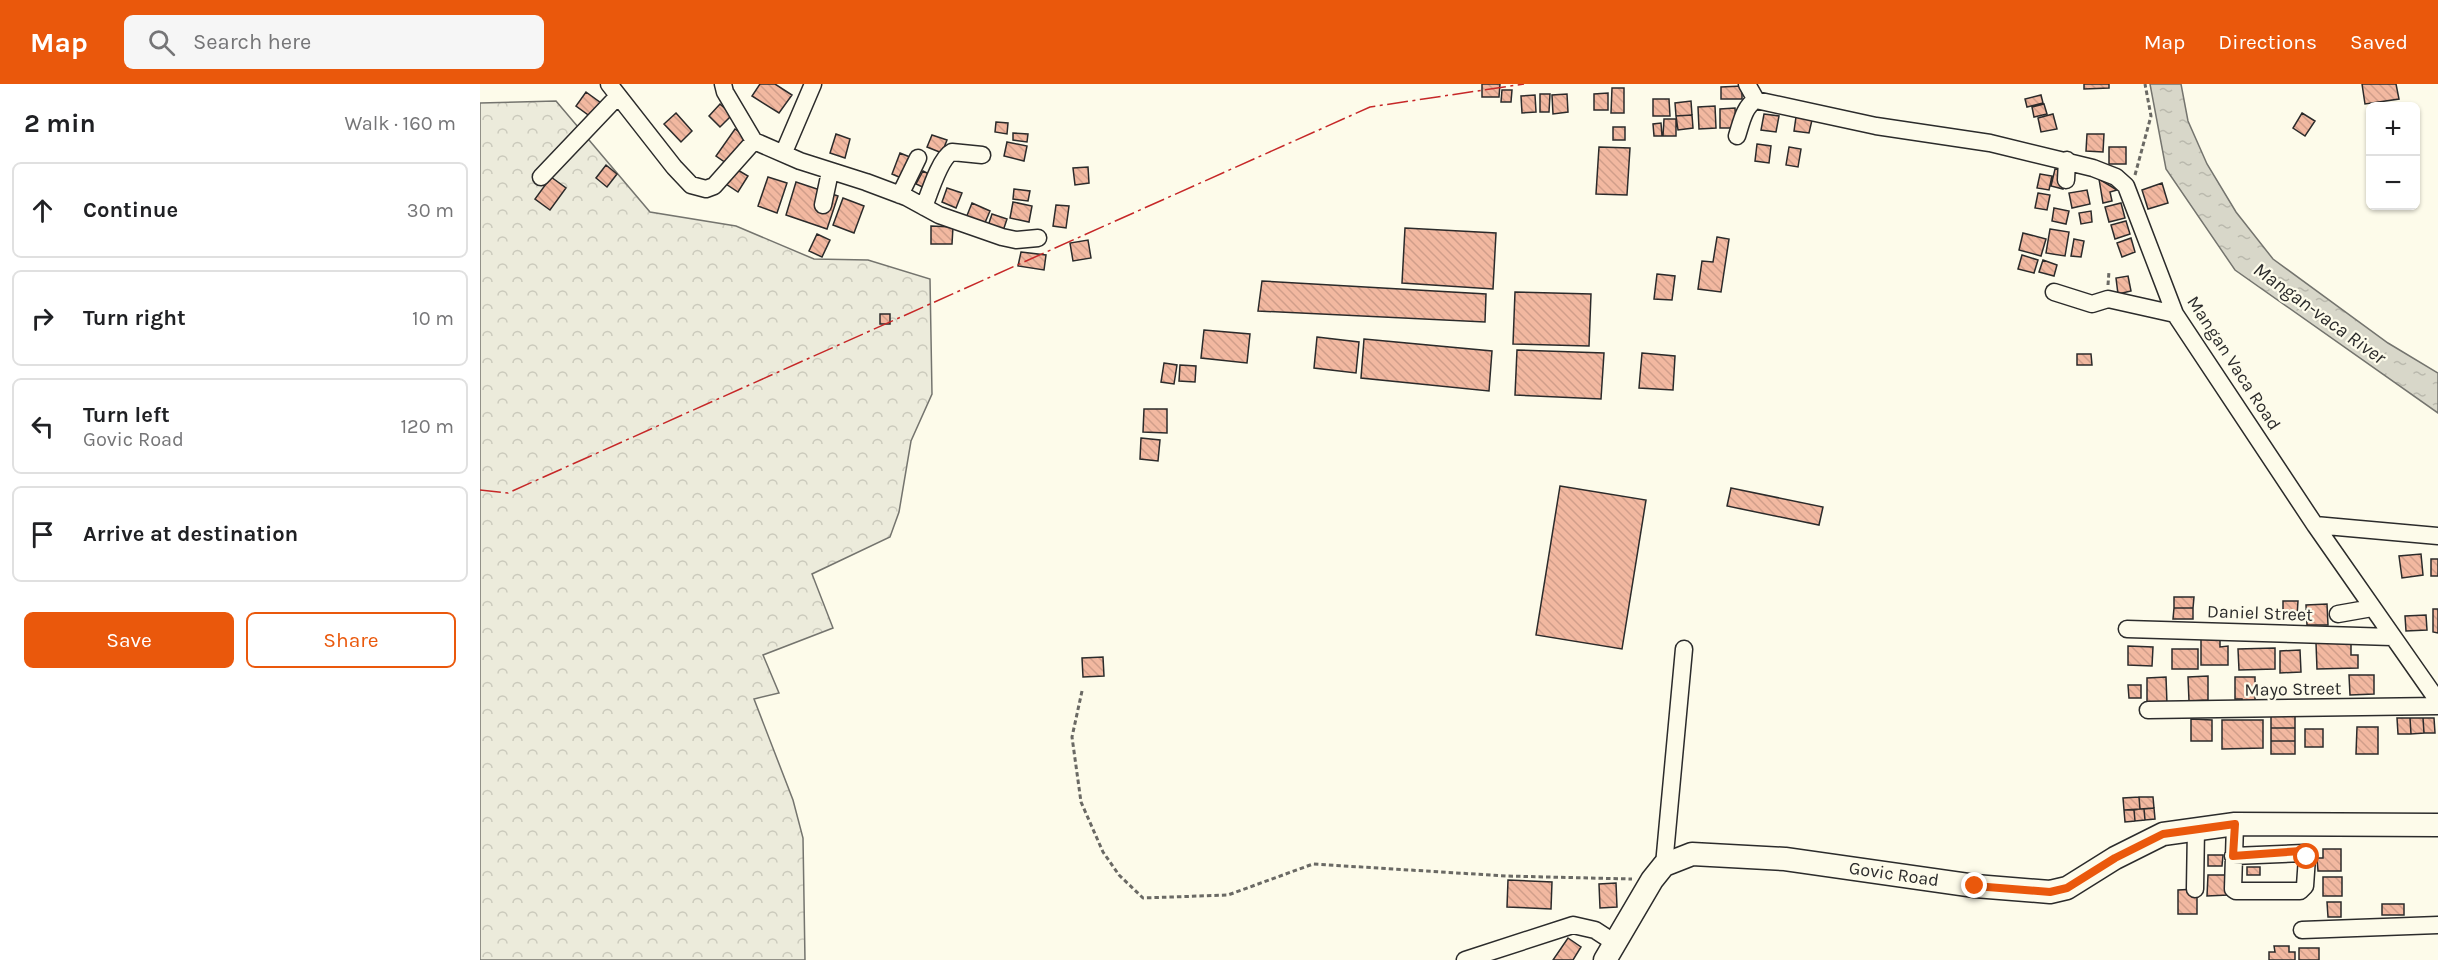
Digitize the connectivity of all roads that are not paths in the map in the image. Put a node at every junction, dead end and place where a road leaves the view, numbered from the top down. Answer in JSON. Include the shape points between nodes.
{"nodes":[{"id":1,"x":723,"y":84,"type":"edge"},
{"id":2,"x":813,"y":84,"type":"edge"},
{"id":3,"x":1747,"y":84,"type":"edge"},
{"id":4,"x":613,"y":90,"type":"edge"},
{"id":5,"x":1756,"y":100,"type":"junction"},
{"id":6,"x":1737,"y":136,"type":"dead end"},
{"id":7,"x":754,"y":141,"type":"junction"},
{"id":8,"x":784,"y":152,"type":"junction"},
{"id":9,"x":982,"y":155,"type":"dead end"},
{"id":10,"x":918,"y":158,"type":"dead end"},
{"id":11,"x":2067,"y":160,"type":"junction"},
{"id":12,"x":830,"y":172,"type":"junction"},
{"id":13,"x":541,"y":177,"type":"dead end"},
{"id":14,"x":2066,"y":180,"type":"dead end"},
{"id":15,"x":900,"y":195,"type":"junction"},
{"id":16,"x":823,"y":205,"type":"dead end"},
{"id":17,"x":924,"y":207,"type":"junction"},
{"id":18,"x":1038,"y":238,"type":"dead end"},
{"id":19,"x":2054,"y":292,"type":"dead end"},
{"id":20,"x":2175,"y":314,"type":"junction"},
{"id":21,"x":2315,"y":525,"type":"junction"},
{"id":22,"x":2438,"y":536,"type":"edge"},
{"id":23,"x":2372,"y":608,"type":"junction"},
{"id":24,"x":2338,"y":614,"type":"dead end"},
{"id":25,"x":2127,"y":629,"type":"dead end"},
{"id":26,"x":2392,"y":637,"type":"junction"},
{"id":27,"x":1684,"y":649,"type":"dead end"},
{"id":28,"x":2438,"y":702,"type":"edge"},
{"id":29,"x":2438,"y":706,"type":"edge"},
{"id":30,"x":2148,"y":710,"type":"dead end"},
{"id":31,"x":2235,"y":824,"type":"junction"},
{"id":32,"x":2438,"y":825,"type":"edge"},
{"id":33,"x":2196,"y":828,"type":"junction"},
{"id":34,"x":2233,"y":856,"type":"junction"},
{"id":35,"x":1658,"y":872,"type":"junction"},
{"id":36,"x":2195,"y":889,"type":"dead end"},
{"id":37,"x":2438,"y":924,"type":"edge"},
{"id":38,"x":2302,"y":930,"type":"dead end"},
{"id":39,"x":1610,"y":951,"type":"edge"},
{"id":40,"x":1465,"y":960,"type":"edge"}],
"edges":[{"from":1,"to":7,"type":"street"},
{"from":2,"to":8,"type":"street"},
{"from":3,"to":5,"type":"street"},
{"from":4,"to":7,"type":"street","via":[[674,167],[699,188],[714,186]]},
{"from":4,"to":13,"type":"street"},
{"from":5,"to":6,"type":"street","via":[[1745,113]]},
{"from":5,"to":11,"type":"street","via":[[1876,126],[1990,142]]},
{"from":7,"to":8,"type":"street"},
{"from":8,"to":12,"type":"street"},
{"from":9,"to":17,"type":"street","via":[[948,154]]},
{"from":10,"to":15,"type":"street"},
{"from":11,"to":14,"type":"street"},
{"from":11,"to":20,"type":"street","name":"Mangan Vaca Road","via":[[2116,177],[2126,186]]},
{"from":12,"to":15,"type":"street"},
{"from":12,"to":16,"type":"street"},
{"from":15,"to":17,"type":"street"},
{"from":17,"to":18,"type":"street","via":[[1002,237]]},
{"from":19,"to":20,"type":"street","via":[[2092,304],[2108,299]]},
{"from":20,"to":21,"type":"street","name":"Mangan Vaca Road"},
{"from":21,"to":22,"type":"street"},
{"from":21,"to":23,"type":"street","name":"Mangan Vaca Road"},
{"from":23,"to":24,"type":"street"},
{"from":23,"to":26,"type":"street","name":"Mangan Vaca Road"},
{"from":25,"to":26,"type":"street","name":"Daniel Street"},
{"from":26,"to":28,"type":"street","name":"Mangan Vaca Road"},
{"from":27,"to":35,"type":"street"},
{"from":29,"to":30,"type":"street","name":"Mayo Street"},
{"from":31,"to":32,"type":"main road","name":"Govic Road"},
{"from":31,"to":33,"type":"main road","name":"Govic Road"},
{"from":31,"to":34,"type":"street"},
{"from":33,"to":35,"type":"main road","name":"Govic Road","via":[[2163,834],[2067,888],[2050,892],[1975,886],[1785,859],[1692,854]]},
{"from":33,"to":36,"type":"street"},
{"from":34,"to":34,"type":"street","via":[[2236,891],[2300,891],[2305,886],[2304,853]]},
{"from":35,"to":39,"type":"main road"},
{"from":37,"to":38,"type":"street"},
{"from":39,"to":40,"type":"street","via":[[1595,930],[1573,925]]}]}
